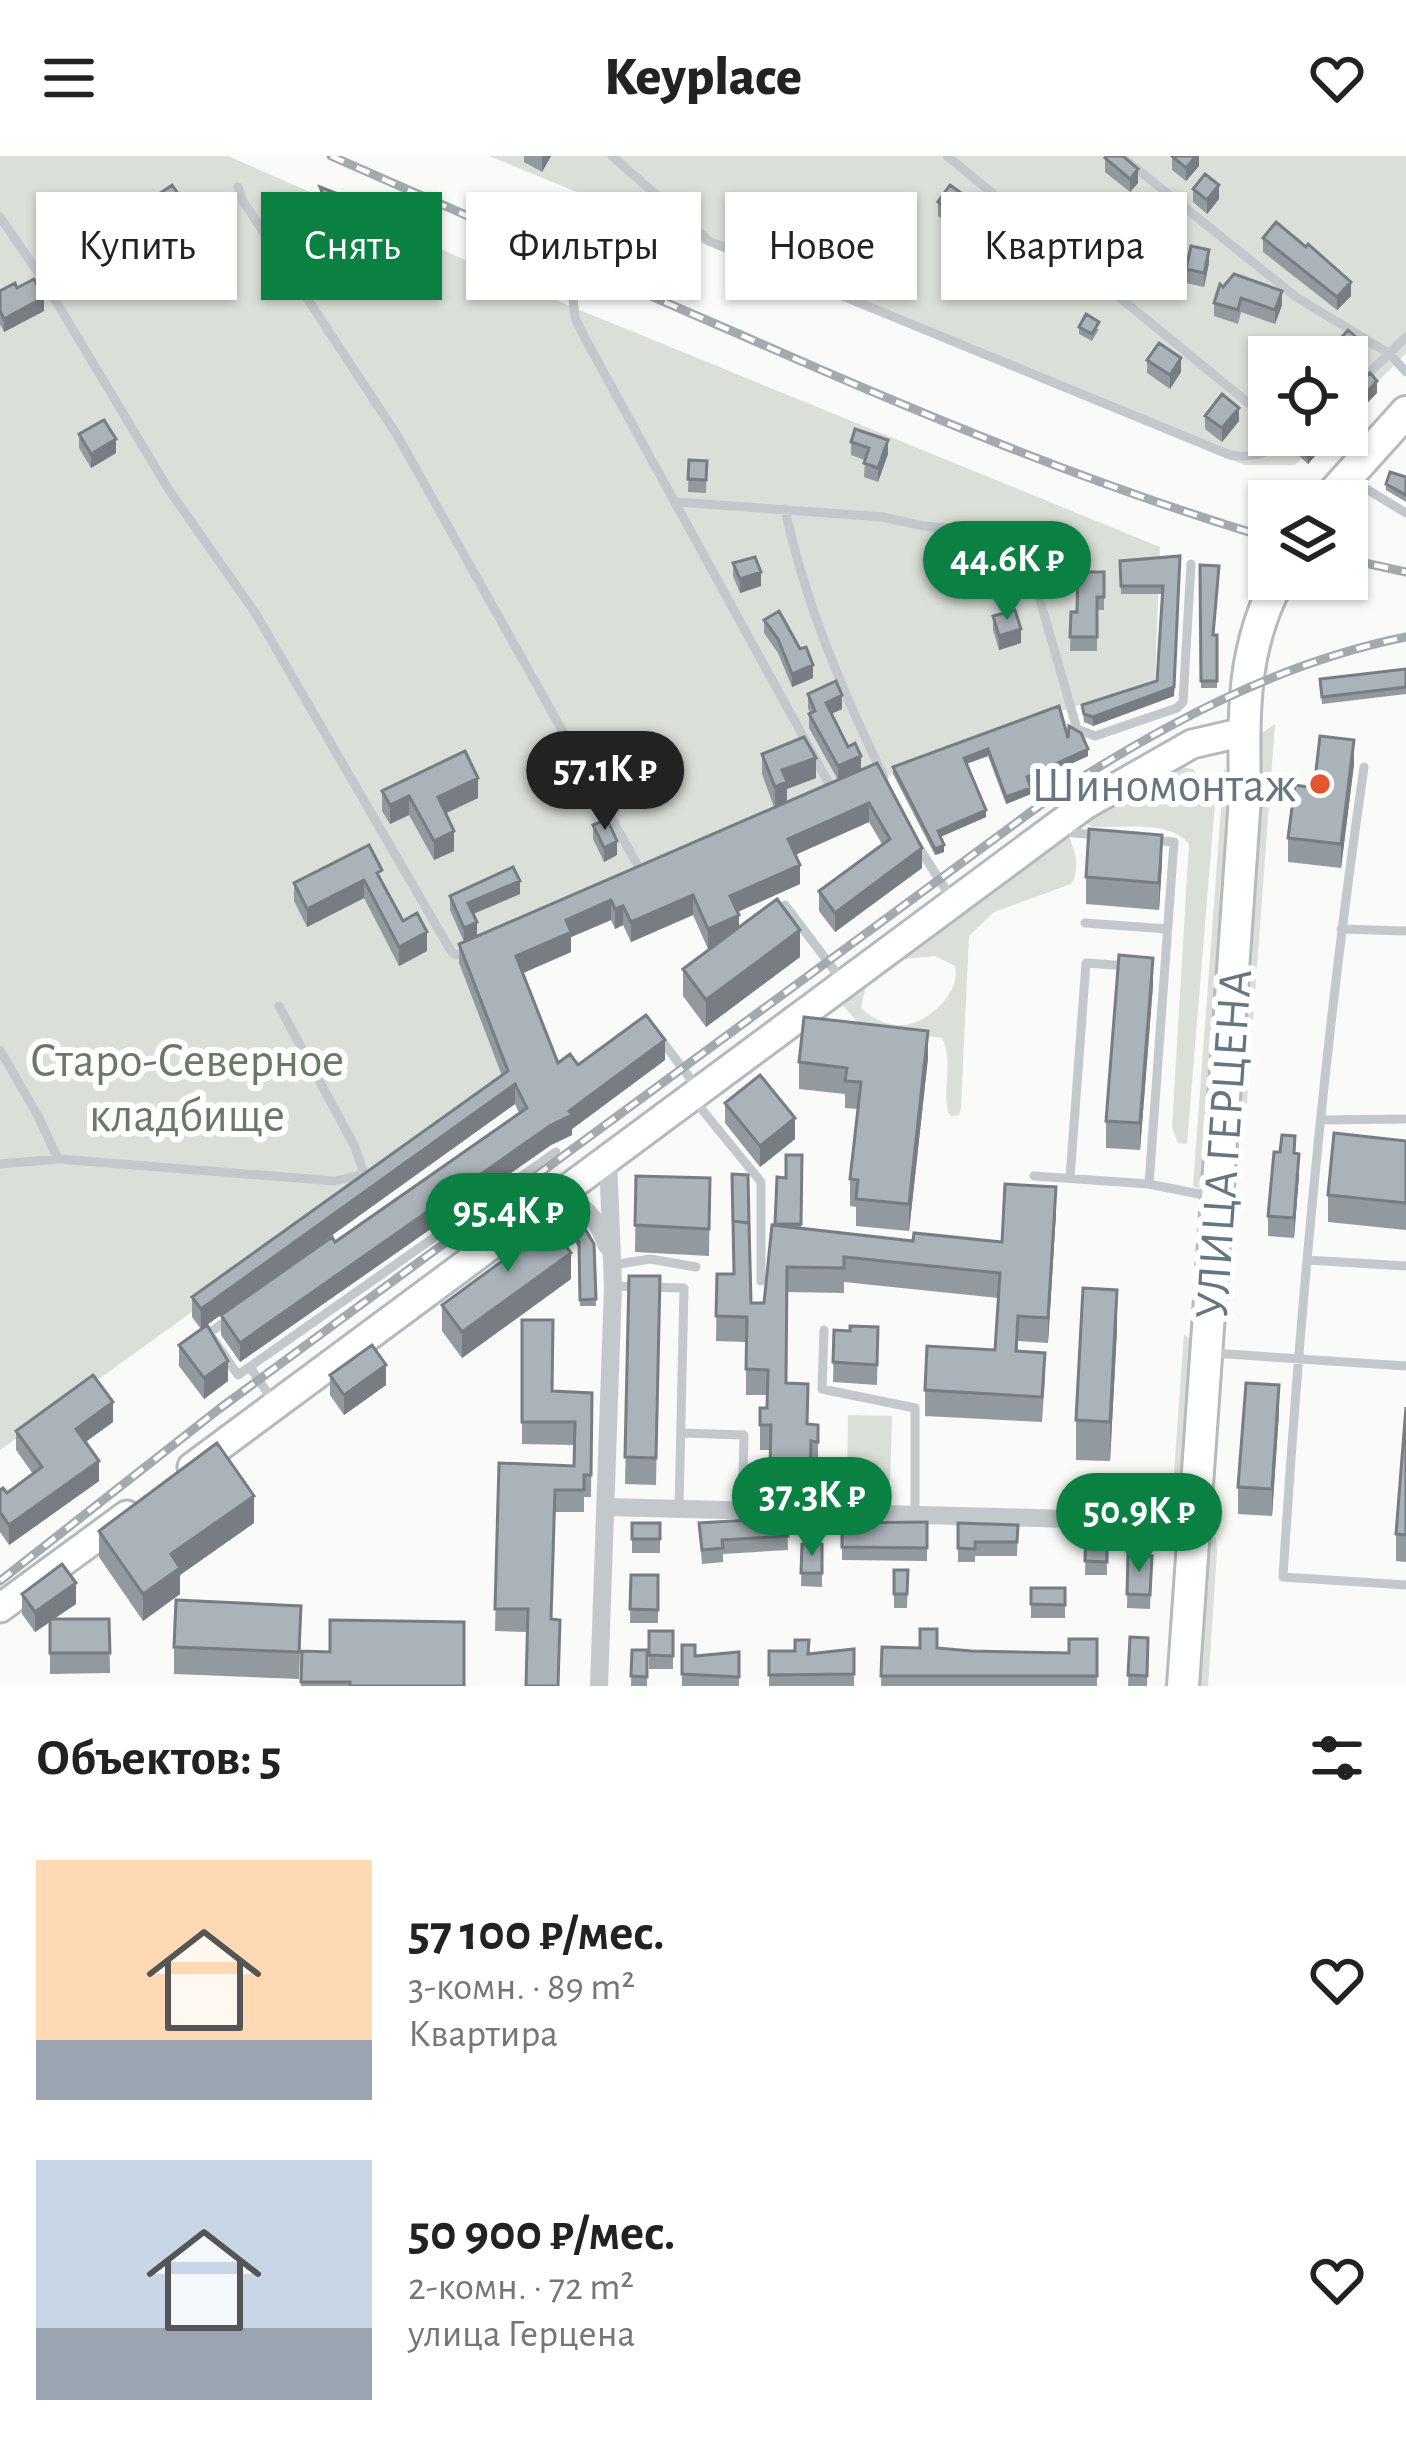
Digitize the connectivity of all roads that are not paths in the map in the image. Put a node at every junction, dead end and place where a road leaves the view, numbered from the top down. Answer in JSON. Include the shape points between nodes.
{"nodes":[{"id":1,"x":613,"y":156,"type":"edge"},
{"id":2,"x":947,"y":156,"type":"edge"},
{"id":3,"x":1121,"y":156,"type":"edge"},
{"id":4,"x":238,"y":187,"type":"dead end"},
{"id":5,"x":0,"y":217,"type":"edge"},
{"id":6,"x":573,"y":300,"type":"edge"},
{"id":7,"x":1406,"y":338,"type":"edge"},
{"id":8,"x":1390,"y":354,"type":"junction"},
{"id":9,"x":1406,"y":372,"type":"edge"},
{"id":10,"x":1368,"y":374,"type":"edge"},
{"id":11,"x":1248,"y":403,"type":"edge"},
{"id":12,"x":1406,"y":413,"type":"edge"},
{"id":13,"x":1249,"y":456,"type":"edge"},
{"id":14,"x":1346,"y":476,"type":"junction"},
{"id":15,"x":1343,"y":480,"type":"edge"},
{"id":16,"x":678,"y":502,"type":"junction"},
{"id":17,"x":784,"y":509,"type":"junction"},
{"id":18,"x":1406,"y":513,"type":"edge"},
{"id":19,"x":1191,"y":564,"type":"dead end"},
{"id":20,"x":1269,"y":600,"type":"edge"},
{"id":21,"x":1244,"y":732,"type":"junction"},
{"id":22,"x":1364,"y":766,"type":"dead end"},
{"id":23,"x":881,"y":771,"type":"junction"},
{"id":24,"x":865,"y":778,"type":"edge"},
{"id":25,"x":849,"y":784,"type":"edge"},
{"id":26,"x":890,"y":789,"type":"edge"},
{"id":27,"x":833,"y":791,"type":"junction"},
{"id":28,"x":812,"y":800,"type":"edge"},
{"id":29,"x":1063,"y":821,"type":"junction"},
{"id":30,"x":910,"y":828,"type":"edge"},
{"id":31,"x":1113,"y":837,"type":"edge"},
{"id":32,"x":1133,"y":838,"type":"edge"},
{"id":33,"x":663,"y":864,"type":"edge"},
{"id":34,"x":642,"y":873,"type":"junction"},
{"id":35,"x":622,"y":882,"type":"edge"},
{"id":36,"x":954,"y":902,"type":"junction"},
{"id":37,"x":785,"y":905,"type":"edge"},
{"id":38,"x":1085,"y":923,"type":"dead end"},
{"id":39,"x":1168,"y":929,"type":"junction"},
{"id":40,"x":1341,"y":929,"type":"junction"},
{"id":41,"x":1406,"y":932,"type":"edge"},
{"id":42,"x":483,"y":945,"type":"edge"},
{"id":43,"x":1165,"y":969,"type":"junction"},
{"id":44,"x":844,"y":983,"type":"junction"},
{"id":45,"x":279,"y":1006,"type":"dead end"},
{"id":46,"x":655,"y":1031,"type":"edge"},
{"id":47,"x":0,"y":1051,"type":"edge"},
{"id":48,"x":695,"y":1094,"type":"junction"},
{"id":49,"x":1406,"y":1119,"type":"edge"},
{"id":50,"x":1321,"y":1120,"type":"junction"},
{"id":51,"x":556,"y":1152,"type":"dead end"},
{"id":52,"x":608,"y":1158,"type":"junction"},
{"id":53,"x":58,"y":1159,"type":"junction"},
{"id":54,"x":0,"y":1164,"type":"edge"},
{"id":55,"x":1034,"y":1176,"type":"dead end"},
{"id":56,"x":1070,"y":1178,"type":"junction"},
{"id":57,"x":1149,"y":1184,"type":"junction"},
{"id":58,"x":1219,"y":1197,"type":"junction"},
{"id":59,"x":553,"y":1200,"type":"junction"},
{"id":60,"x":1307,"y":1259,"type":"junction"},
{"id":61,"x":613,"y":1265,"type":"junction"},
{"id":62,"x":1406,"y":1266,"type":"edge"},
{"id":63,"x":696,"y":1267,"type":"dead end"},
{"id":64,"x":760,"y":1281,"type":"dead end"},
{"id":65,"x":614,"y":1286,"type":"junction"},
{"id":66,"x":247,"y":1306,"type":"edge"},
{"id":67,"x":824,"y":1330,"type":"dead end"},
{"id":68,"x":1207,"y":1352,"type":"junction"},
{"id":69,"x":1297,"y":1358,"type":"junction"},
{"id":70,"x":1406,"y":1366,"type":"edge"},
{"id":71,"x":250,"y":1367,"type":"junction"},
{"id":72,"x":277,"y":1405,"type":"junction"},
{"id":73,"x":681,"y":1433,"type":"junction"},
{"id":74,"x":606,"y":1507,"type":"junction"},
{"id":75,"x":679,"y":1508,"type":"junction"},
{"id":76,"x":742,"y":1509,"type":"junction"},
{"id":77,"x":915,"y":1513,"type":"junction"},
{"id":78,"x":1195,"y":1522,"type":"junction"},
{"id":79,"x":1406,"y":1586,"type":"edge"},
{"id":80,"x":0,"y":1608,"type":"edge"},
{"id":81,"x":599,"y":1686,"type":"edge"},
{"id":82,"x":1183,"y":1686,"type":"edge"}],
"edges":[{"from":1,"to":13,"type":"lane","via":[[710,241]]},
{"from":2,"to":11,"type":"lane"},
{"from":3,"to":8,"type":"lane","via":[[1296,297]]},
{"from":4,"to":34,"type":"lane","via":[[397,435]]},
{"from":5,"to":42,"type":"lane","via":[[256,614],[451,950]]},
{"from":6,"to":16,"type":"lane","via":[[586,340]]},
{"from":7,"to":8,"type":"lane"},
{"from":8,"to":9,"type":"lane"},
{"from":8,"to":10,"type":"lane"},
{"from":12,"to":14,"type":"main road"},
{"from":14,"to":15,"type":"main road"},
{"from":14,"to":18,"type":"lane"},
{"from":16,"to":17,"type":"lane"},
{"from":16,"to":27,"type":"lane"},
{"from":17,"to":19,"type":"lane","via":[[1021,534],[1077,729],[1095,736],[1184,702]]},
{"from":17,"to":23,"type":"lane","via":[[812,614]]},
{"from":20,"to":21,"type":"main road","name":"УЛИЦА ГЕРЦЕНА","via":[[1250,651]]},
{"from":21,"to":29,"type":"main road","via":[[1169,755]]},
{"from":21,"to":58,"type":"main road","name":"УЛИЦА ГЕРЦЕНА"},
{"from":22,"to":40,"type":"lane"},
{"from":23,"to":24,"type":"lane"},
{"from":23,"to":26,"type":"lane"},
{"from":25,"to":27,"type":"lane"},
{"from":27,"to":28,"type":"lane"},
{"from":29,"to":31,"type":"lane","via":[[1073,833]]},
{"from":29,"to":36,"type":"main road"},
{"from":30,"to":36,"type":"lane"},
{"from":32,"to":39,"type":"lane","via":[[1174,842]]},
{"from":33,"to":34,"type":"lane"},
{"from":34,"to":35,"type":"lane"},
{"from":36,"to":44,"type":"main road"},
{"from":37,"to":44,"type":"lane"},
{"from":38,"to":39,"type":"lane"},
{"from":39,"to":43,"type":"lane"},
{"from":40,"to":41,"type":"lane"},
{"from":40,"to":50,"type":"lane"},
{"from":43,"to":56,"type":"lane","via":[[1086,963]]},
{"from":43,"to":57,"type":"lane"},
{"from":44,"to":48,"type":"main road"},
{"from":45,"to":53,"type":"lane","via":[[364,1174],[335,1181]]},
{"from":46,"to":48,"type":"lane"},
{"from":47,"to":53,"type":"lane"},
{"from":48,"to":52,"type":"main road"},
{"from":48,"to":64,"type":"lane","via":[[760,1182]]},
{"from":49,"to":50,"type":"lane"},
{"from":50,"to":60,"type":"lane"},
{"from":51,"to":71,"type":"lane"},
{"from":52,"to":59,"type":"main road"},
{"from":52,"to":61,"type":"street"},
{"from":53,"to":54,"type":"lane"},
{"from":55,"to":56,"type":"lane"},
{"from":56,"to":57,"type":"lane"},
{"from":57,"to":58,"type":"lane"},
{"from":58,"to":68,"type":"main road","name":"УЛИЦА ГЕРЦЕНА"},
{"from":59,"to":61,"type":"street","via":[[584,1206]]},
{"from":59,"to":72,"type":"main road"},
{"from":60,"to":62,"type":"lane"},
{"from":60,"to":69,"type":"lane"},
{"from":61,"to":63,"type":"lane","via":[[650,1259]]},
{"from":61,"to":65,"type":"street"},
{"from":65,"to":73,"type":"lane","via":[[684,1288]]},
{"from":65,"to":74,"type":"street"},
{"from":66,"to":71,"type":"lane","via":[[209,1333],[238,1375]]},
{"from":67,"to":77,"type":"lane","via":[[822,1389],[915,1408]]},
{"from":68,"to":69,"type":"lane"},
{"from":68,"to":78,"type":"main road","name":"УЛИЦА ГЕРЦЕНА"},
{"from":69,"to":70,"type":"lane"},
{"from":69,"to":79,"type":"lane","via":[[1283,1577]]},
{"from":71,"to":72,"type":"lane"},
{"from":72,"to":80,"type":"main road"},
{"from":73,"to":75,"type":"lane"},
{"from":73,"to":76,"type":"lane","via":[[744,1435]]},
{"from":74,"to":75,"type":"street"},
{"from":74,"to":81,"type":"street"},
{"from":75,"to":76,"type":"street"},
{"from":76,"to":77,"type":"street"},
{"from":77,"to":78,"type":"street"},
{"from":78,"to":82,"type":"main road","name":"УЛИЦА ГЕРЦЕНА"}]}
